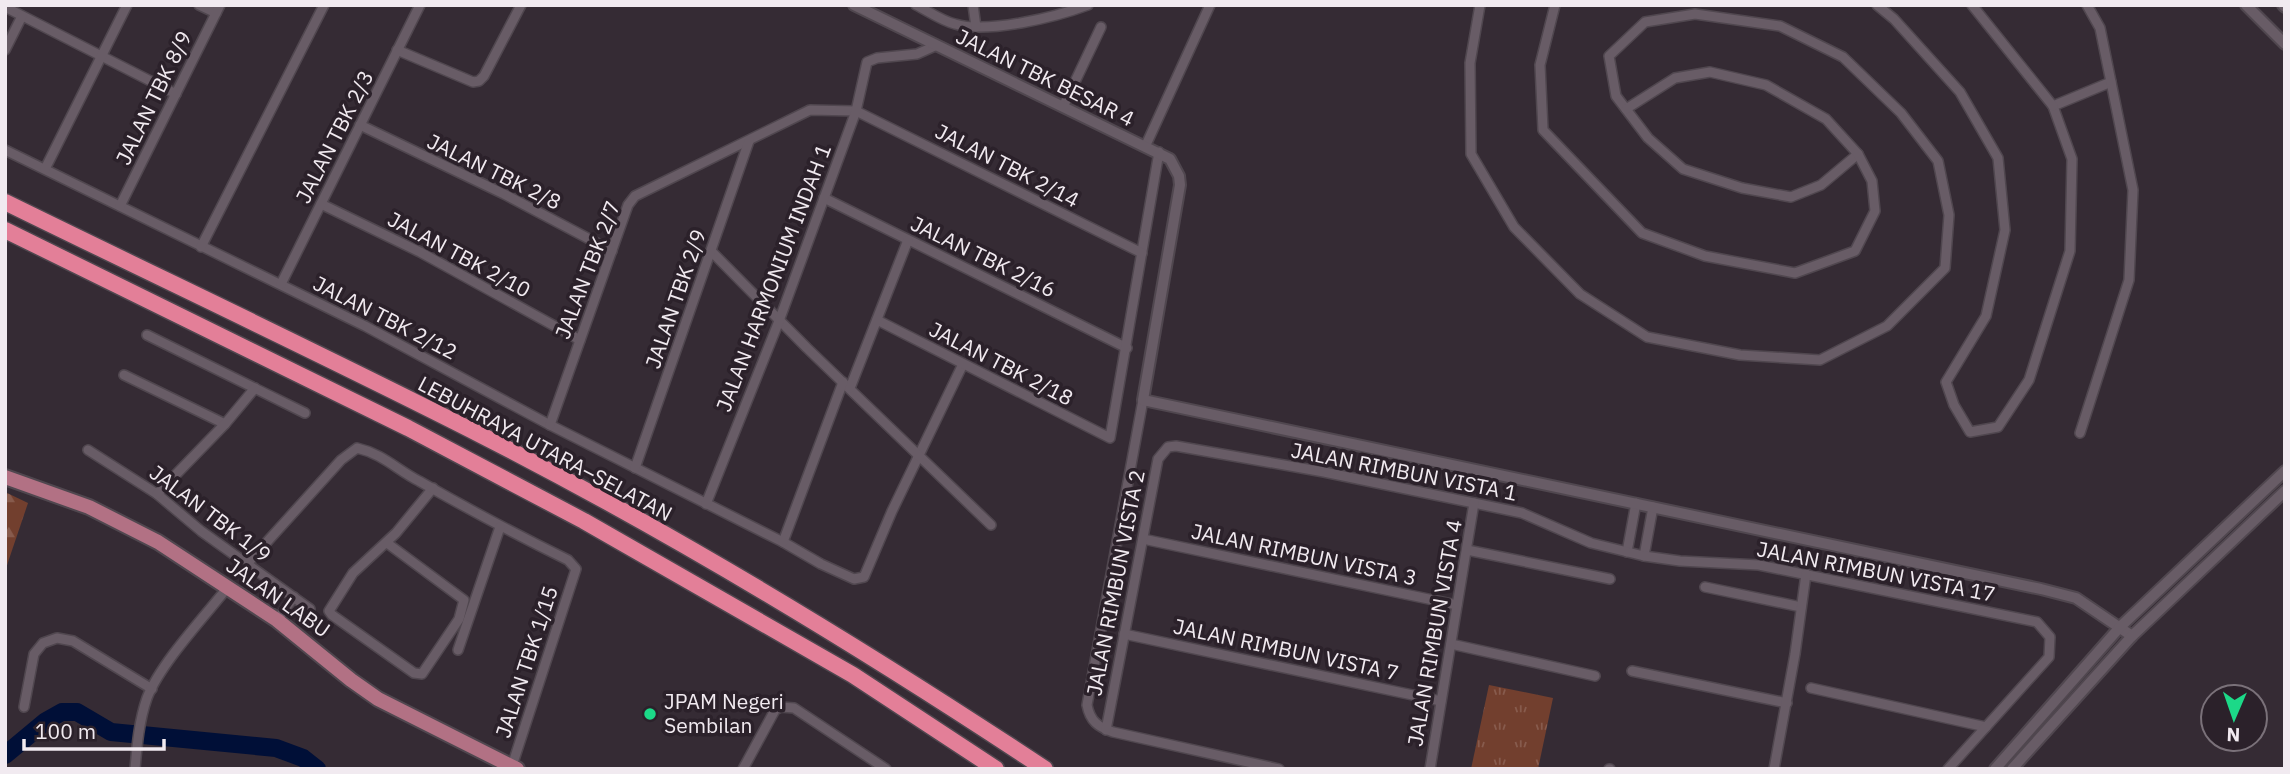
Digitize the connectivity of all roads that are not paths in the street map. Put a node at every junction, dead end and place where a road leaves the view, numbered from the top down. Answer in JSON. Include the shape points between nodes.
{"nodes":[{"id":1,"x":127,"y":5,"type":"edge"},
{"id":2,"x":199,"y":5,"type":"edge"},
{"id":3,"x":324,"y":5,"type":"edge"},
{"id":4,"x":420,"y":5,"type":"edge"},
{"id":5,"x":521,"y":5,"type":"edge"},
{"id":6,"x":854,"y":5,"type":"edge"},
{"id":7,"x":916,"y":5,"type":"edge"},
{"id":8,"x":973,"y":5,"type":"edge"},
{"id":9,"x":1088,"y":5,"type":"edge"},
{"id":10,"x":1210,"y":5,"type":"edge"},
{"id":11,"x":1480,"y":5,"type":"edge"},
{"id":12,"x":1555,"y":5,"type":"edge"},
{"id":13,"x":1877,"y":5,"type":"edge"},
{"id":14,"x":1972,"y":5,"type":"edge"},
{"id":15,"x":2087,"y":5,"type":"edge"},
{"id":16,"x":2246,"y":5,"type":"edge"},
{"id":17,"x":5,"y":7,"type":"edge"},
{"id":18,"x":218,"y":9,"type":"edge"},
{"id":19,"x":22,"y":16,"type":"junction"},
{"id":20,"x":976,"y":27,"type":"junction"},
{"id":21,"x":1101,"y":27,"type":"dead end"},
{"id":22,"x":2285,"y":44,"type":"edge"},
{"id":23,"x":934,"y":46,"type":"junction"},
{"id":24,"x":5,"y":50,"type":"edge"},
{"id":25,"x":397,"y":50,"type":"junction"},
{"id":26,"x":101,"y":56,"type":"junction"},
{"id":27,"x":2111,"y":82,"type":"junction"},
{"id":28,"x":176,"y":94,"type":"junction"},
{"id":29,"x":2053,"y":106,"type":"junction"},
{"id":30,"x":1063,"y":107,"type":"junction"},
{"id":31,"x":1626,"y":109,"type":"junction"},
{"id":32,"x":856,"y":111,"type":"junction"},
{"id":33,"x":360,"y":125,"type":"junction"},
{"id":34,"x":749,"y":141,"type":"junction"},
{"id":35,"x":1145,"y":147,"type":"junction"},
{"id":36,"x":5,"y":150,"type":"edge"},
{"id":37,"x":1159,"y":152,"type":"junction"},
{"id":38,"x":1858,"y":154,"type":"junction"},
{"id":39,"x":45,"y":169,"type":"junction"},
{"id":40,"x":824,"y":198,"type":"junction"},
{"id":41,"x":5,"y":202,"type":"edge"},
{"id":42,"x":321,"y":204,"type":"junction"},
{"id":43,"x":120,"y":206,"type":"junction"},
{"id":44,"x":5,"y":230,"type":"edge"},
{"id":45,"x":908,"y":240,"type":"junction"},
{"id":46,"x":201,"y":247,"type":"junction"},
{"id":47,"x":612,"y":251,"type":"junction"},
{"id":48,"x":711,"y":251,"type":"junction"},
{"id":49,"x":1142,"y":254,"type":"junction"},
{"id":50,"x":281,"y":284,"type":"junction"},
{"id":51,"x":877,"y":320,"type":"junction"},
{"id":52,"x":779,"y":321,"type":"junction"},
{"id":53,"x":147,"y":335,"type":"dead end"},
{"id":54,"x":580,"y":341,"type":"junction"},
{"id":55,"x":1127,"y":348,"type":"junction"},
{"id":56,"x":963,"y":365,"type":"junction"},
{"id":57,"x":124,"y":375,"type":"dead end"},
{"id":58,"x":847,"y":385,"type":"junction"},
{"id":59,"x":255,"y":388,"type":"junction"},
{"id":60,"x":1143,"y":400,"type":"junction"},
{"id":61,"x":305,"y":413,"type":"dead end"},
{"id":62,"x":225,"y":424,"type":"junction"},
{"id":63,"x":550,"y":425,"type":"junction"},
{"id":64,"x":2080,"y":433,"type":"dead end"},
{"id":65,"x":1168,"y":447,"type":"joint"},
{"id":66,"x":88,"y":450,"type":"dead end"},
{"id":67,"x":919,"y":455,"type":"junction"},
{"id":68,"x":635,"y":468,"type":"junction"},
{"id":69,"x":2285,"y":471,"type":"edge"},
{"id":70,"x":5,"y":477,"type":"edge"},
{"id":71,"x":433,"y":488,"type":"junction"},
{"id":72,"x":2285,"y":491,"type":"edge"},
{"id":73,"x":157,"y":494,"type":"junction"},
{"id":74,"x":1474,"y":503,"type":"junction"},
{"id":75,"x":1636,"y":503,"type":"junction"},
{"id":76,"x":706,"y":504,"type":"junction"},
{"id":77,"x":2285,"y":504,"type":"edge"},
{"id":78,"x":2269,"y":506,"type":"junction"},
{"id":79,"x":1653,"y":507,"type":"junction"},
{"id":80,"x":2242,"y":511,"type":"junction"},
{"id":81,"x":2252,"y":522,"type":"junction"},
{"id":82,"x":991,"y":525,"type":"dead end"},
{"id":83,"x":500,"y":527,"type":"junction"},
{"id":84,"x":1143,"y":539,"type":"junction"},
{"id":85,"x":783,"y":542,"type":"junction"},
{"id":86,"x":387,"y":543,"type":"junction"},
{"id":87,"x":1466,"y":550,"type":"junction"},
{"id":88,"x":1627,"y":552,"type":"junction"},
{"id":89,"x":1644,"y":556,"type":"junction"},
{"id":90,"x":247,"y":564,"type":"junction"},
{"id":91,"x":1806,"y":574,"type":"junction"},
{"id":92,"x":1610,"y":579,"type":"dead end"},
{"id":93,"x":228,"y":587,"type":"junction"},
{"id":94,"x":1705,"y":587,"type":"dead end"},
{"id":95,"x":294,"y":597,"type":"junction"},
{"id":96,"x":1457,"y":606,"type":"junction"},
{"id":97,"x":1801,"y":607,"type":"junction"},
{"id":98,"x":310,"y":609,"type":"dead end"},
{"id":99,"x":277,"y":620,"type":"junction"},
{"id":100,"x":2120,"y":626,"type":"junction"},
{"id":101,"x":1124,"y":634,"type":"junction"},
{"id":102,"x":2132,"y":636,"type":"junction"},
{"id":103,"x":1451,"y":644,"type":"junction"},
{"id":104,"x":458,"y":650,"type":"dead end"},
{"id":105,"x":1632,"y":671,"type":"dead end"},
{"id":106,"x":1595,"y":676,"type":"dead end"},
{"id":107,"x":1811,"y":688,"type":"dead end"},
{"id":108,"x":152,"y":689,"type":"junction"},
{"id":109,"x":1441,"y":701,"type":"junction"},
{"id":110,"x":1787,"y":703,"type":"junction"},
{"id":111,"x":24,"y":707,"type":"dead end"},
{"id":112,"x":1986,"y":727,"type":"junction"},
{"id":113,"x":1106,"y":730,"type":"junction"},
{"id":114,"x":514,"y":767,"type":"edge"},
{"id":115,"x":135,"y":769,"type":"edge"},
{"id":116,"x":743,"y":769,"type":"edge"},
{"id":117,"x":886,"y":769,"type":"edge"},
{"id":118,"x":996,"y":769,"type":"edge"},
{"id":119,"x":1045,"y":769,"type":"edge"},
{"id":120,"x":1279,"y":769,"type":"edge"},
{"id":121,"x":1430,"y":769,"type":"edge"},
{"id":122,"x":1774,"y":769,"type":"edge"},
{"id":123,"x":1948,"y":769,"type":"edge"},
{"id":124,"x":1994,"y":769,"type":"edge"},
{"id":125,"x":2012,"y":769,"type":"edge"}],
"edges":[{"from":1,"to":26,"type":"street"},
{"from":2,"to":18,"type":"street"},
{"from":3,"to":46,"type":"street"},
{"from":4,"to":25,"type":"street","name":"JALAN TBK 2/3"},
{"from":5,"to":25,"type":"street","via":[[479,81]]},
{"from":6,"to":23,"type":"street","name":"JALAN TBK BESAR 4"},
{"from":7,"to":20,"type":"street","via":[[954,24]]},
{"from":8,"to":20,"type":"street"},
{"from":9,"to":20,"type":"street","via":[[1028,21]]},
{"from":10,"to":35,"type":"street"},
{"from":11,"to":31,"type":"street","via":[[1470,63],[1471,153],[1514,227],[1580,294],[1647,337],[1740,355],[1820,360],[1887,326],[1945,268],[1949,215],[1938,161],[1901,113],[1843,57],[1780,26],[1695,14],[1645,22],[1609,56],[1616,96]]},
{"from":12,"to":38,"type":"street","via":[[1540,65],[1543,130],[1642,233],[1705,256],[1795,273],[1855,251],[1875,211],[1872,181]]},
{"from":13,"to":29,"type":"street","via":[[1959,92],[1998,158],[2005,230],[1986,316],[1946,382],[1970,432],[1998,427],[2029,380],[2070,251],[2072,159]]},
{"from":14,"to":29,"type":"street"},
{"from":15,"to":27,"type":"street","via":[[2100,28]]},
{"from":16,"to":22,"type":"street"},
{"from":17,"to":19,"type":"street"},
{"from":18,"to":28,"type":"street","name":"JALAN TBK 8/9"},
{"from":19,"to":24,"type":"street"},
{"from":19,"to":26,"type":"street"},
{"from":21,"to":30,"type":"street"},
{"from":23,"to":30,"type":"street","name":"JALAN TBK BESAR 4"},
{"from":23,"to":32,"type":"street","name":"JALAN HARMONIUM INDAH 1","via":[[917,54],[867,62]]},
{"from":25,"to":33,"type":"street","name":"JALAN TBK 2/3"},
{"from":26,"to":28,"type":"street"},
{"from":26,"to":39,"type":"street"},
{"from":27,"to":29,"type":"street"},
{"from":27,"to":64,"type":"street","via":[[2133,190],[2129,279]]},
{"from":28,"to":43,"type":"street","name":"JALAN TBK 8/9"},
{"from":30,"to":35,"type":"street","name":"JALAN TBK BESAR 4"},
{"from":31,"to":38,"type":"street","via":[[1675,78],[1710,72],[1766,85],[1826,119]]},
{"from":31,"to":38,"type":"street","via":[[1648,138],[1683,169],[1742,188],[1791,197],[1821,185]]},
{"from":32,"to":34,"type":"street","name":"JALAN TBK 2/7","via":[[810,110]]},
{"from":32,"to":40,"type":"street","name":"JALAN HARMONIUM INDAH 1"},
{"from":32,"to":49,"type":"street","name":"JALAN TBK 2/14"},
{"from":33,"to":42,"type":"street","name":"JALAN TBK 2/3"},
{"from":33,"to":47,"type":"street","name":"JALAN TBK 2/8"},
{"from":34,"to":47,"type":"street","name":"JALAN TBK 2/7","via":[[635,196]]},
{"from":34,"to":48,"type":"street","name":"JALAN TBK 2/9"},
{"from":35,"to":37,"type":"street","name":"JALAN TBK BESAR 4"},
{"from":36,"to":39,"type":"street"},
{"from":37,"to":49,"type":"street"},
{"from":37,"to":60,"type":"street","via":[[1176,168],[1180,185]]},
{"from":39,"to":43,"type":"street"},
{"from":40,"to":45,"type":"street","name":"JALAN TBK 2/16"},
{"from":40,"to":52,"type":"street","name":"JALAN HARMONIUM INDAH 1"},
{"from":41,"to":119,"type":"highway","name":"LEBUHRAYA UTARA–SELATAN","via":[[482,436],[645,524],[850,645]]},
{"from":42,"to":50,"type":"street","name":"JALAN TBK 2/3"},
{"from":42,"to":54,"type":"street","name":"JALAN TBK 2/10","via":[[410,247]]},
{"from":43,"to":46,"type":"street"},
{"from":44,"to":118,"type":"highway","via":[[408,428],[584,521],[853,675]]},
{"from":45,"to":51,"type":"street"},
{"from":45,"to":55,"type":"street","name":"JALAN TBK 2/16"},
{"from":46,"to":50,"type":"street","name":"JALAN TBK 2/12"},
{"from":47,"to":54,"type":"street","name":"JALAN TBK 2/7"},
{"from":48,"to":52,"type":"street"},
{"from":48,"to":68,"type":"street","name":"JALAN TBK 2/9"},
{"from":49,"to":55,"type":"street"},
{"from":50,"to":63,"type":"street","name":"JALAN TBK 2/12"},
{"from":51,"to":56,"type":"street","name":"JALAN TBK 2/18"},
{"from":51,"to":58,"type":"street"},
{"from":52,"to":58,"type":"street"},
{"from":52,"to":76,"type":"street","name":"JALAN HARMONIUM INDAH 1"},
{"from":53,"to":59,"type":"street"},
{"from":54,"to":63,"type":"street","name":"JALAN TBK 2/7"},
{"from":55,"to":56,"type":"street","name":"JALAN TBK 2/18","via":[[1110,438]]},
{"from":56,"to":67,"type":"street"},
{"from":57,"to":62,"type":"street"},
{"from":58,"to":67,"type":"street"},
{"from":58,"to":85,"type":"street"},
{"from":59,"to":61,"type":"street"},
{"from":59,"to":62,"type":"street"},
{"from":60,"to":75,"type":"street"},
{"from":60,"to":113,"type":"street","via":[[1087,705],[1089,716]]},
{"from":62,"to":73,"type":"street"},
{"from":63,"to":68,"type":"street","name":"JALAN TBK 2/12"},
{"from":65,"to":74,"type":"street","name":"JALAN RIMBUN VISTA 1"},
{"from":65,"to":84,"type":"street","name":"JALAN RIMBUN VISTA 2","via":[[1158,459]]},
{"from":66,"to":73,"type":"street","name":"JALAN TBK 1/9"},
{"from":67,"to":82,"type":"street"},
{"from":67,"to":85,"type":"street","name":"JALAN TBK 2/12","via":[[864,577],[851,578]]},
{"from":68,"to":76,"type":"street","name":"JALAN TBK 2/12"},
{"from":69,"to":80,"type":"street"},
{"from":70,"to":93,"type":"main road","name":"JALAN LABU","via":[[89,507],[158,542]]},
{"from":71,"to":83,"type":"street"},
{"from":71,"to":86,"type":"street"},
{"from":71,"to":90,"type":"street","via":[[374,452],[357,448]]},
{"from":72,"to":78,"type":"street"},
{"from":73,"to":90,"type":"street","name":"JALAN TBK 1/9"},
{"from":74,"to":87,"type":"street","name":"JALAN RIMBUN VISTA 4"},
{"from":74,"to":88,"type":"street","name":"JALAN RIMBUN VISTA 1","via":[[1522,513],[1591,543]]},
{"from":75,"to":79,"type":"street"},
{"from":75,"to":88,"type":"street"},
{"from":76,"to":85,"type":"street","name":"JALAN TBK 2/12"},
{"from":77,"to":78,"type":"street"},
{"from":78,"to":81,"type":"street"},
{"from":79,"to":89,"type":"street"},
{"from":79,"to":100,"type":"street","via":[[2041,589],[2076,598]]},
{"from":80,"to":81,"type":"street"},
{"from":80,"to":100,"type":"street"},
{"from":81,"to":102,"type":"street"},
{"from":83,"to":104,"type":"street"},
{"from":83,"to":114,"type":"street","name":"JALAN TBK 1/15","via":[[568,560],[576,569]]},
{"from":84,"to":96,"type":"street","name":"JALAN RIMBUN VISTA 3"},
{"from":84,"to":101,"type":"street","name":"JALAN RIMBUN VISTA 2"},
{"from":86,"to":86,"type":"street","via":[[463,598],[459,619],[425,672],[418,674],[329,611],[353,573]]},
{"from":87,"to":92,"type":"street"},
{"from":87,"to":96,"type":"street","name":"JALAN RIMBUN VISTA 4"},
{"from":88,"to":89,"type":"street","name":"JALAN RIMBUN VISTA 17"},
{"from":89,"to":91,"type":"street","name":"JALAN RIMBUN VISTA 17","via":[[1759,565]]},
{"from":90,"to":95,"type":"street","name":"JALAN TBK 1/9"},
{"from":91,"to":97,"type":"street"},
{"from":91,"to":112,"type":"street","name":"JALAN RIMBUN VISTA 17","via":[[2038,622],[2050,637],[2049,657]]},
{"from":93,"to":99,"type":"main road","name":"JALAN LABU"},
{"from":93,"to":108,"type":"street"},
{"from":94,"to":97,"type":"street"},
{"from":95,"to":98,"type":"street","name":"JALAN TBK 1/9"},
{"from":95,"to":99,"type":"street"},
{"from":96,"to":103,"type":"street","name":"JALAN RIMBUN VISTA 4"},
{"from":97,"to":110,"type":"street"},
{"from":99,"to":114,"type":"main road","name":"JALAN LABU","via":[[378,699]]},
{"from":100,"to":102,"type":"street"},
{"from":100,"to":124,"type":"street"},
{"from":101,"to":109,"type":"street","name":"JALAN RIMBUN VISTA 7"},
{"from":101,"to":113,"type":"street","name":"JALAN RIMBUN VISTA 2"},
{"from":102,"to":125,"type":"street"},
{"from":103,"to":106,"type":"street"},
{"from":103,"to":109,"type":"street","name":"JALAN RIMBUN VISTA 4"},
{"from":105,"to":110,"type":"street"},
{"from":107,"to":112,"type":"street"},
{"from":108,"to":111,"type":"street","via":[[72,641],[57,638],[43,643],[34,654]]},
{"from":108,"to":115,"type":"street","via":[[141,719]]},
{"from":109,"to":121,"type":"street","name":"JALAN RIMBUN VISTA 4"},
{"from":110,"to":122,"type":"street"},
{"from":112,"to":123,"type":"street"},
{"from":113,"to":120,"type":"street"},
{"from":116,"to":117,"type":"street","via":[[775,710],[781,707],[794,708]]}]}
